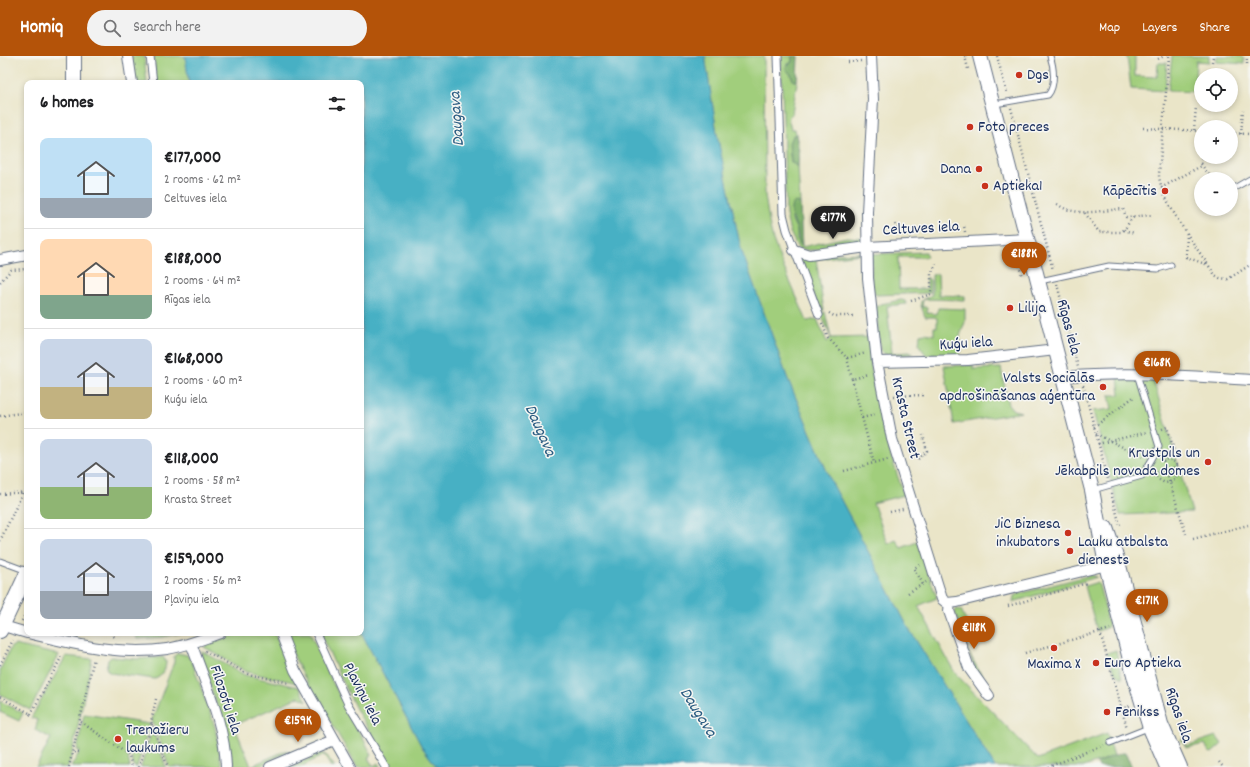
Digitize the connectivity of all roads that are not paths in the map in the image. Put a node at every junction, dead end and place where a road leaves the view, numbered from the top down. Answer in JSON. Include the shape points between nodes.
{"nodes":[{"id":1,"x":74,"y":56,"type":"edge"},
{"id":2,"x":128,"y":56,"type":"edge"},
{"id":3,"x":150,"y":56,"type":"edge"},
{"id":4,"x":778,"y":56,"type":"edge"},
{"id":5,"x":871,"y":56,"type":"edge"},
{"id":6,"x":980,"y":56,"type":"edge"},
{"id":7,"x":1050,"y":56,"type":"edge"},
{"id":8,"x":74,"y":80,"type":"edge"},
{"id":9,"x":132,"y":80,"type":"edge"},
{"id":10,"x":153,"y":80,"type":"edge"},
{"id":11,"x":993,"y":105,"type":"junction"},
{"id":12,"x":1250,"y":179,"type":"edge"},
{"id":13,"x":1238,"y":186,"type":"edge"},
{"id":14,"x":1028,"y":240,"type":"junction"},
{"id":15,"x":867,"y":247,"type":"junction"},
{"id":16,"x":794,"y":250,"type":"junction"},
{"id":17,"x":24,"y":256,"type":"edge"},
{"id":18,"x":0,"y":260,"type":"edge"},
{"id":19,"x":1171,"y":265,"type":"dead end"},
{"id":20,"x":1038,"y":281,"type":"junction"},
{"id":21,"x":820,"y":315,"type":"road end"},
{"id":22,"x":1056,"y":350,"type":"junction"},
{"id":23,"x":878,"y":367,"type":"junction"},
{"id":24,"x":1137,"y":374,"type":"junction"},
{"id":25,"x":1063,"y":377,"type":"junction"},
{"id":26,"x":1250,"y":380,"type":"edge"},
{"id":27,"x":1092,"y":490,"type":"junction"},
{"id":28,"x":0,"y":561,"type":"edge"},
{"id":29,"x":1112,"y":564,"type":"junction"},
{"id":30,"x":24,"y":571,"type":"edge"},
{"id":31,"x":24,"y":578,"type":"edge"},
{"id":32,"x":950,"y":603,"type":"junction"},
{"id":33,"x":1,"y":627,"type":"edge"},
{"id":34,"x":24,"y":632,"type":"edge"},
{"id":35,"x":41,"y":636,"type":"edge"},
{"id":36,"x":211,"y":636,"type":"edge"},
{"id":37,"x":282,"y":636,"type":"edge"},
{"id":38,"x":317,"y":636,"type":"edge"},
{"id":39,"x":190,"y":643,"type":"junction"},
{"id":40,"x":989,"y":696,"type":"dead end"},
{"id":41,"x":1156,"y":726,"type":"junction"},
{"id":42,"x":334,"y":740,"type":"junction"},
{"id":43,"x":1110,"y":743,"type":"road end"},
{"id":44,"x":226,"y":767,"type":"edge"},
{"id":45,"x":270,"y":767,"type":"edge"},
{"id":46,"x":350,"y":767,"type":"edge"},
{"id":47,"x":386,"y":767,"type":"edge"},
{"id":48,"x":1167,"y":767,"type":"edge"},
{"id":49,"x":1180,"y":767,"type":"edge"}],
"edges":[{"from":1,"to":8,"type":"main road"},
{"from":2,"to":9,"type":"street"},
{"from":3,"to":10,"type":"street"},
{"from":4,"to":16,"type":"street","via":[[783,214]]},
{"from":5,"to":15,"type":"street","name":"Krasta Street","via":[[872,118]]},
{"from":6,"to":11,"type":"main road","name":"Rīgas iela"},
{"from":7,"to":11,"type":"lane","via":[[1053,82],[1050,92],[1045,96]]},
{"from":11,"to":14,"type":"main road","name":"Rīgas iela"},
{"from":12,"to":13,"type":"lane"},
{"from":14,"to":15,"type":"street","name":"Celtuves iela"},
{"from":14,"to":20,"type":"main road","name":"Rīgas iela"},
{"from":15,"to":16,"type":"street","name":"Celtuves iela","via":[[809,255]]},
{"from":15,"to":23,"type":"street","name":"Krasta Street"},
{"from":16,"to":21,"type":"street"},
{"from":17,"to":18,"type":"street"},
{"from":19,"to":20,"type":"lane","via":[[1158,269],[1109,266]]},
{"from":20,"to":22,"type":"main road","name":"Rīgas iela"},
{"from":22,"to":23,"type":"street","name":"Kuģu iela"},
{"from":22,"to":25,"type":"main road","name":"Rīgas iela"},
{"from":23,"to":32,"type":"street","name":"Krasta Street","via":[[897,456],[942,598]]},
{"from":24,"to":25,"type":"street"},
{"from":24,"to":26,"type":"street"},
{"from":24,"to":27,"type":"lane","via":[[1159,447],[1142,476]]},
{"from":25,"to":27,"type":"main road","name":"Rīgas iela"},
{"from":27,"to":29,"type":"main road","name":"Rīgas iela"},
{"from":28,"to":30,"type":"lane"},
{"from":29,"to":32,"type":"street"},
{"from":29,"to":41,"type":"main road","name":"Rīgas iela"},
{"from":31,"to":33,"type":"main road"},
{"from":32,"to":40,"type":"street","via":[[965,658]]},
{"from":33,"to":34,"type":"street"},
{"from":35,"to":39,"type":"street","via":[[118,651],[167,648]]},
{"from":36,"to":39,"type":"street"},
{"from":37,"to":42,"type":"street","via":[[289,657]]},
{"from":38,"to":47,"type":"street","name":"Pļaviņu iela","via":[[348,704]]},
{"from":39,"to":44,"type":"street","name":"Filozofu iela","via":[[216,714],[226,752]]},
{"from":41,"to":43,"type":"lane"},
{"from":41,"to":48,"type":"main road","name":"Rīgas iela"},
{"from":41,"to":49,"type":"main road","name":"Rīgas iela"},
{"from":42,"to":45,"type":"street"},
{"from":42,"to":46,"type":"street"}]}
